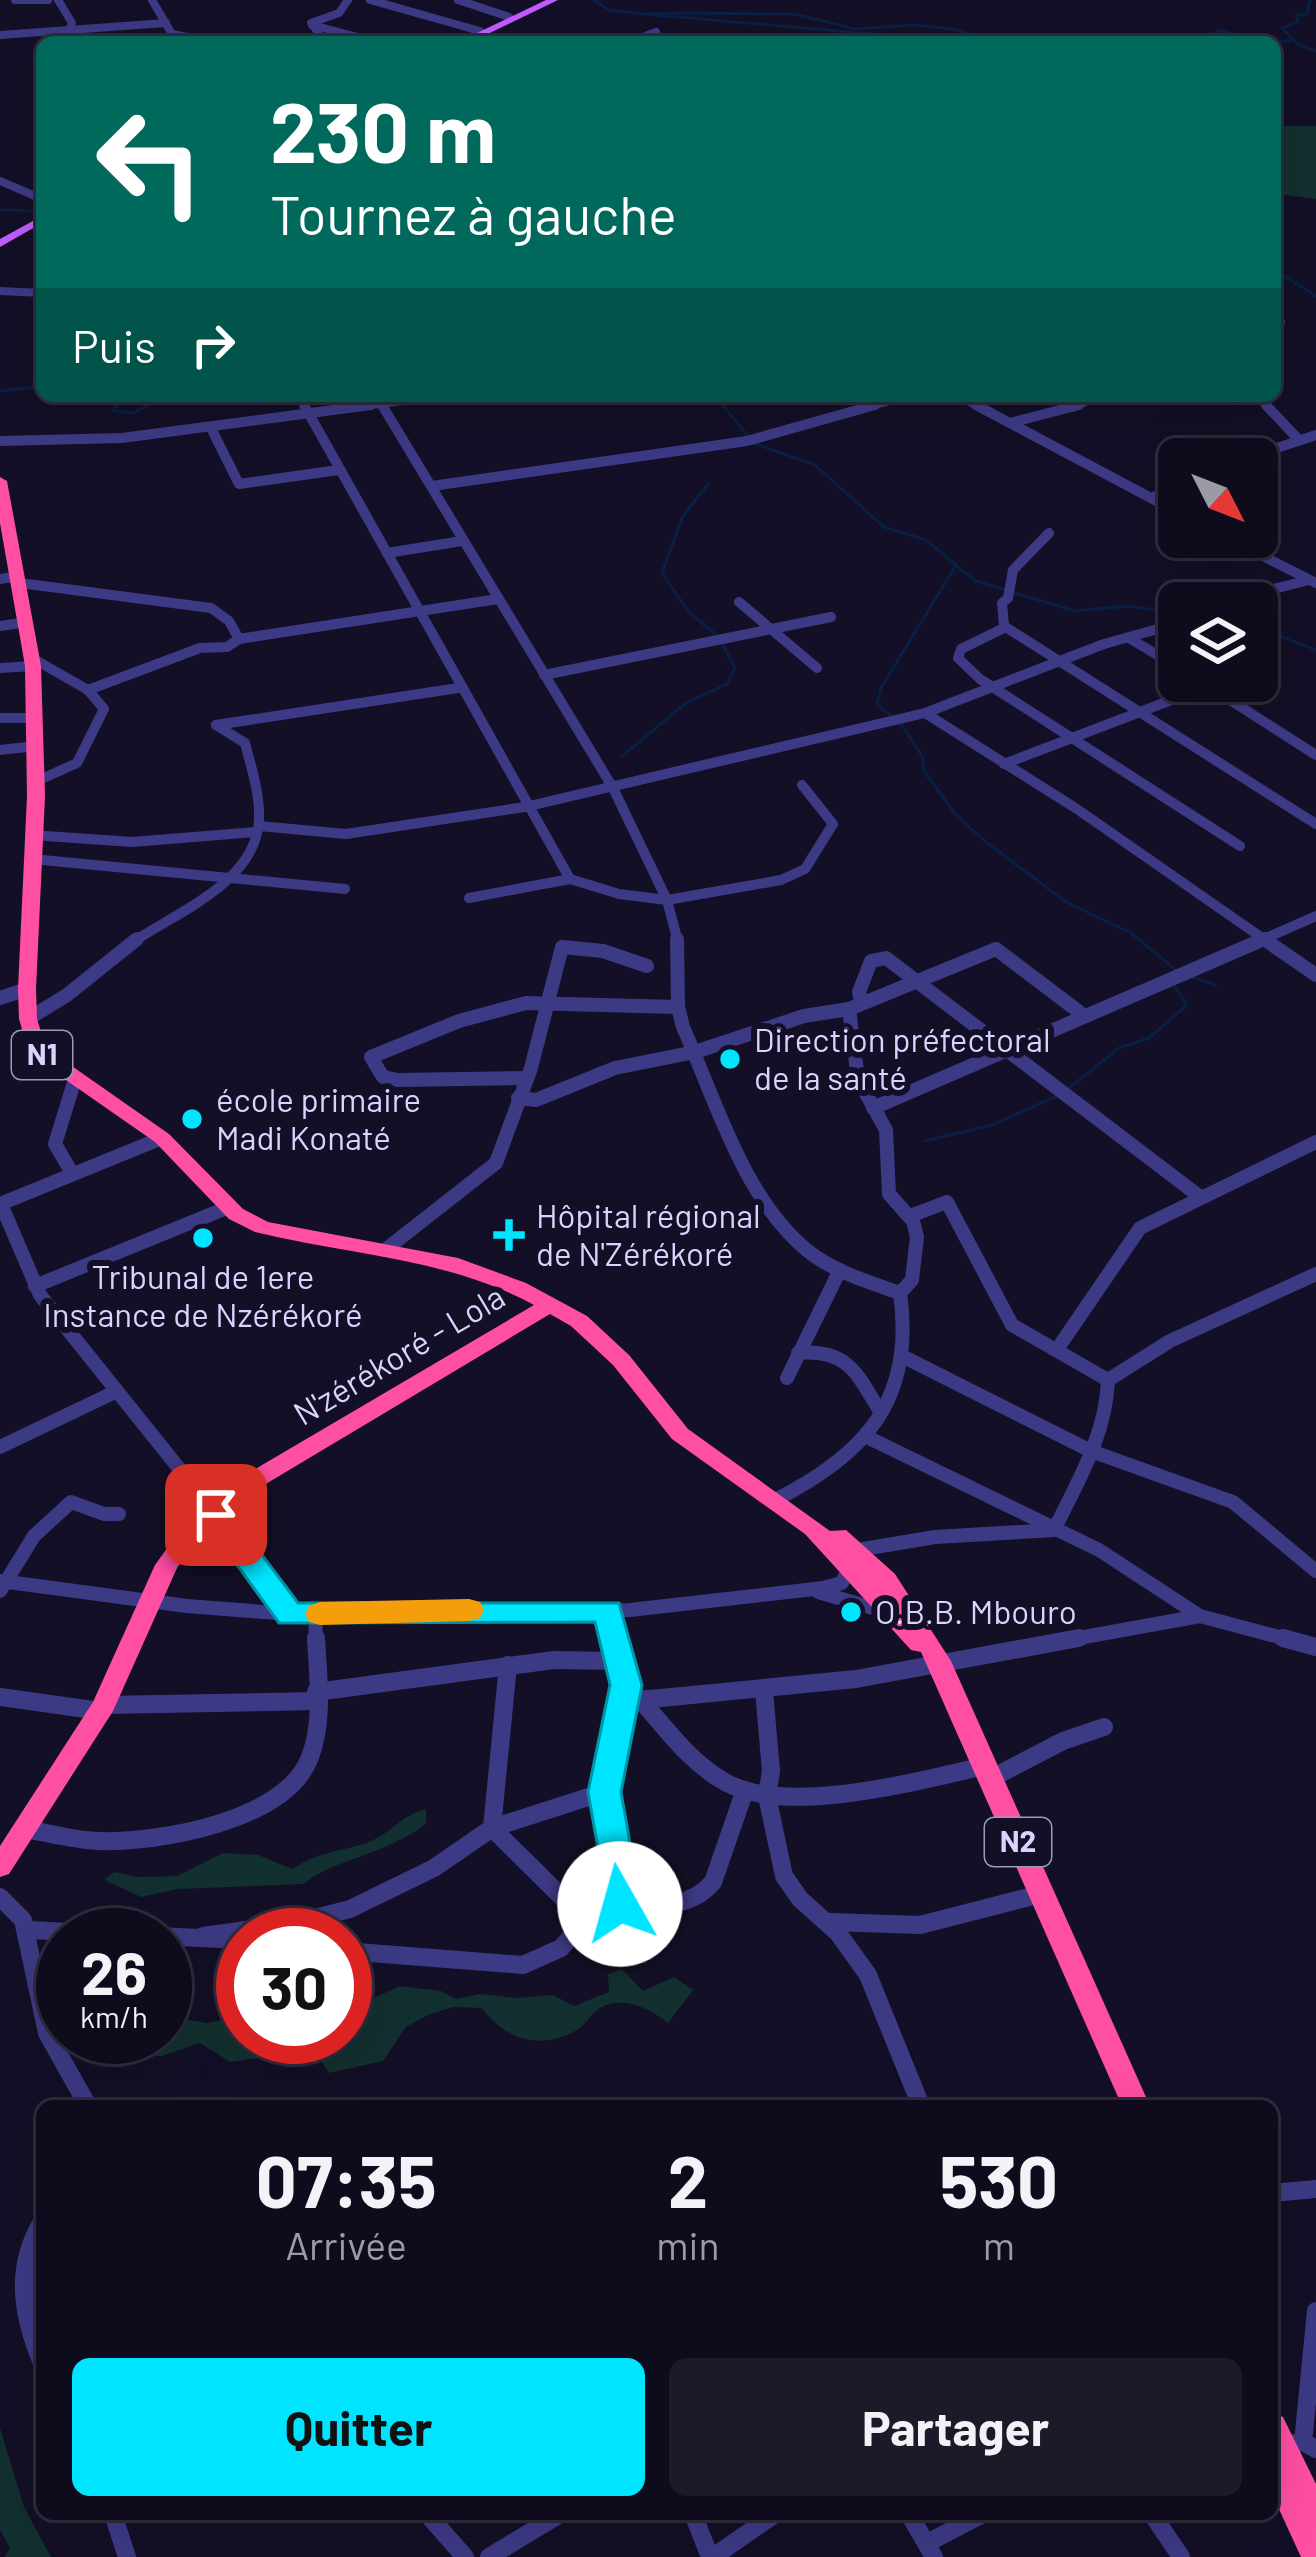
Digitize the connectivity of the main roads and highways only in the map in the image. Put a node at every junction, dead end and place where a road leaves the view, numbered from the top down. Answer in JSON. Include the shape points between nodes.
{"nodes":[{"id":1,"x":553,"y":0,"type":"edge"},
{"id":2,"x":473,"y":36,"type":"edge"},
{"id":3,"x":36,"y":223,"type":"edge"},
{"id":4,"x":0,"y":244,"type":"edge"},
{"id":5,"x":0,"y":481,"type":"edge"},
{"id":6,"x":13,"y":579,"type":"edge"},
{"id":7,"x":550,"y":1305,"type":"junction"},
{"id":8,"x":878,"y":1586,"type":"junction"},
{"id":9,"x":934,"y":1663,"type":"junction"},
{"id":10,"x":10,"y":1845,"type":"edge"},
{"id":11,"x":1036,"y":1895,"type":"junction"},
{"id":12,"x":1121,"y":2100,"type":"edge"},
{"id":13,"x":1133,"y":2100,"type":"edge"},
{"id":14,"x":1293,"y":2445,"type":"edge"},
{"id":15,"x":1316,"y":2517,"type":"edge"},
{"id":16,"x":1316,"y":2556,"type":"edge"}],
"edges":[{"from":1,"to":2,"type":"main road"},
{"from":3,"to":4,"type":"main road"},
{"from":5,"to":6,"type":"highway","number":"N1"},
{"from":6,"to":7,"type":"highway","number":"N1","via":[[27,622],[35,718],[27,989],[37,1051],[162,1138],[229,1207],[262,1226],[452,1263]]},
{"from":7,"to":8,"type":"highway","number":"N2","via":[[621,1360],[680,1434],[852,1556]]},
{"from":7,"to":10,"type":"highway","name":"N'zérékoré - Lola","via":[[209,1507],[184,1537],[102,1708]]},
{"from":8,"to":9,"type":"highway","number":"N2"},
{"from":8,"to":9,"type":"highway","number":"N2"},
{"from":9,"to":11,"type":"highway","number":"N2"},
{"from":11,"to":12,"type":"highway","number":"N2"},
{"from":11,"to":13,"type":"highway","number":"N2"},
{"from":14,"to":15,"type":"highway"},
{"from":14,"to":16,"type":"highway"}]}
